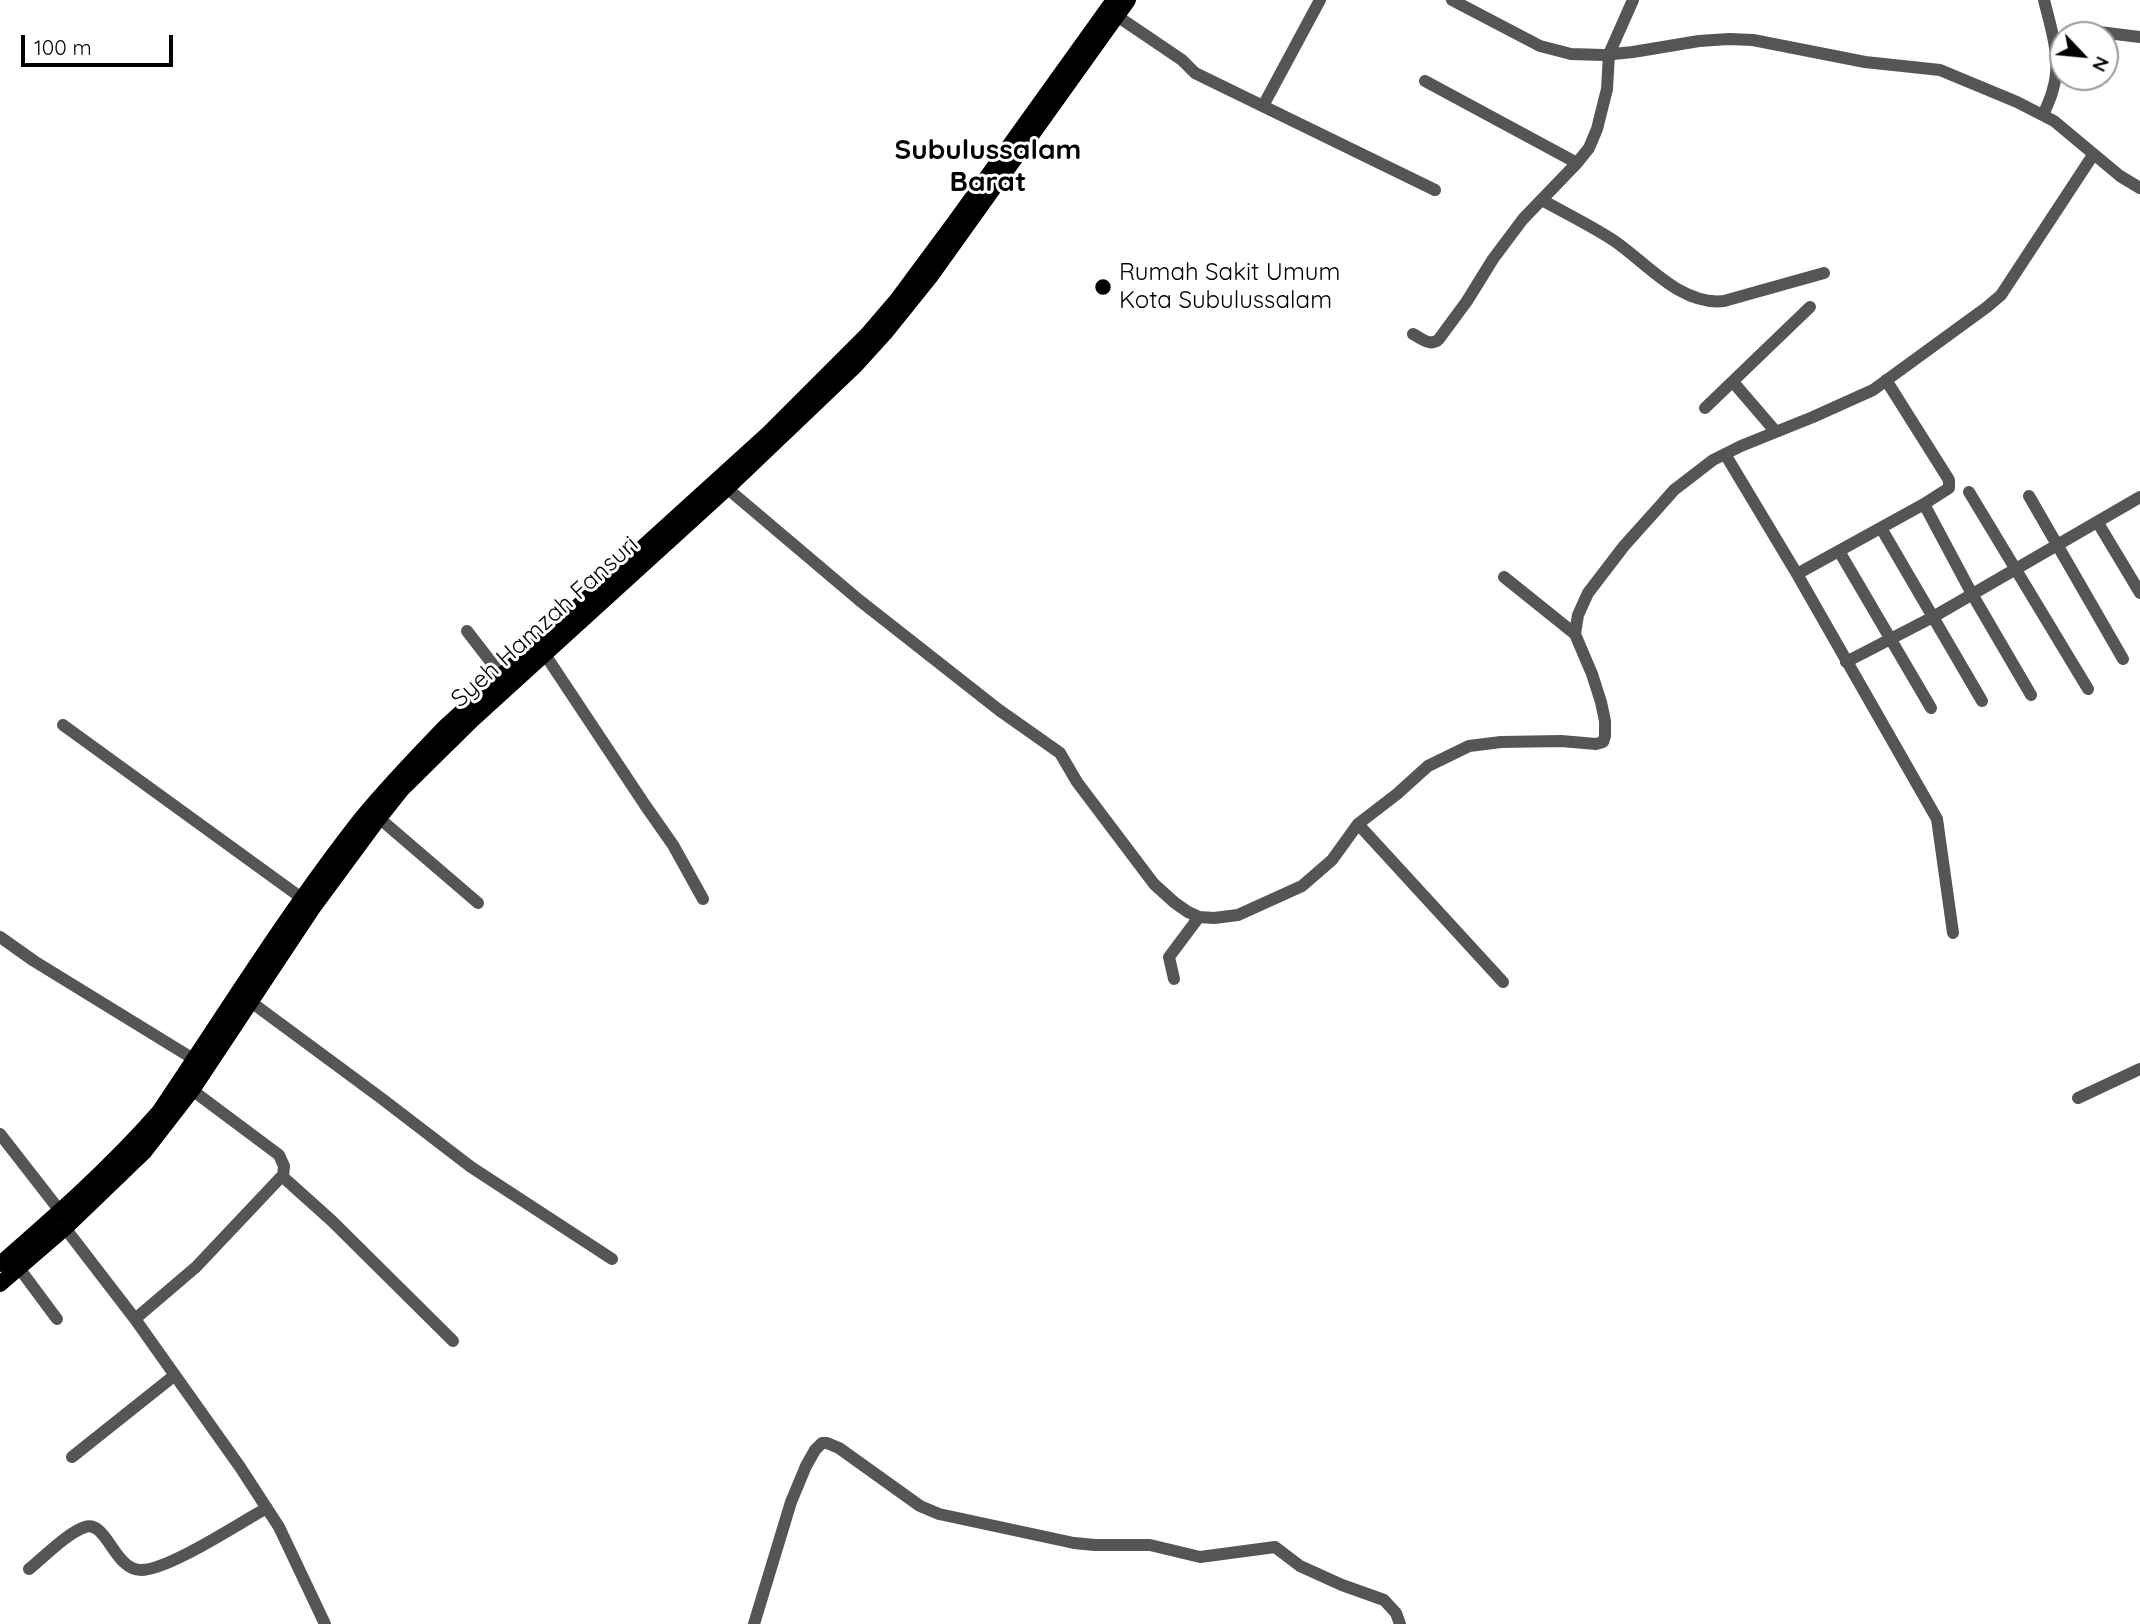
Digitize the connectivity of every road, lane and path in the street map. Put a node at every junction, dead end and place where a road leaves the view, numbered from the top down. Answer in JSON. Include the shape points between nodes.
{"nodes":[{"id":1,"x":1128,"y":0,"type":"edge"},
{"id":2,"x":1320,"y":0,"type":"edge"},
{"id":3,"x":1452,"y":0,"type":"edge"},
{"id":4,"x":1633,"y":0,"type":"edge"},
{"id":5,"x":2044,"y":0,"type":"edge"},
{"id":6,"x":1116,"y":8,"type":"edge"},
{"id":7,"x":2052,"y":21,"type":"edge"},
{"id":8,"x":2119,"y":34,"type":"edge"},
{"id":9,"x":2140,"y":37,"type":"edge"},
{"id":10,"x":1609,"y":54,"type":"junction"},
{"id":11,"x":1425,"y":81,"type":"dead end"},
{"id":12,"x":2053,"y":91,"type":"edge"},
{"id":13,"x":1263,"y":106,"type":"junction"},
{"id":14,"x":2043,"y":115,"type":"junction"},
{"id":15,"x":2093,"y":155,"type":"junction"},
{"id":16,"x":1577,"y":163,"type":"junction"},
{"id":17,"x":2140,"y":188,"type":"edge"},
{"id":18,"x":1435,"y":190,"type":"dead end"},
{"id":19,"x":1542,"y":200,"type":"junction"},
{"id":20,"x":1824,"y":273,"type":"dead end"},
{"id":21,"x":1810,"y":307,"type":"dead end"},
{"id":22,"x":1413,"y":334,"type":"dead end"},
{"id":23,"x":1886,"y":380,"type":"junction"},
{"id":24,"x":1733,"y":383,"type":"junction"},
{"id":25,"x":1705,"y":408,"type":"dead end"},
{"id":26,"x":1776,"y":432,"type":"junction"},
{"id":27,"x":1725,"y":454,"type":"junction"},
{"id":28,"x":722,"y":484,"type":"junction"},
{"id":29,"x":1969,"y":492,"type":"dead end"},
{"id":30,"x":2029,"y":496,"type":"dead end"},
{"id":31,"x":2140,"y":497,"type":"edge"},
{"id":32,"x":1924,"y":505,"type":"junction"},
{"id":33,"x":2098,"y":523,"type":"junction"},
{"id":34,"x":1881,"y":528,"type":"junction"},
{"id":35,"x":2057,"y":545,"type":"junction"},
{"id":36,"x":1839,"y":551,"type":"junction"},
{"id":37,"x":2015,"y":569,"type":"junction"},
{"id":38,"x":1797,"y":574,"type":"junction"},
{"id":39,"x":1504,"y":577,"type":"dead end"},
{"id":40,"x":2140,"y":593,"type":"edge"},
{"id":41,"x":1972,"y":594,"type":"junction"},
{"id":42,"x":1933,"y":617,"type":"junction"},
{"id":43,"x":467,"y":631,"type":"dead end"},
{"id":44,"x":1575,"y":634,"type":"junction"},
{"id":45,"x":1891,"y":639,"type":"junction"},
{"id":46,"x":544,"y":653,"type":"junction"},
{"id":47,"x":2123,"y":659,"type":"dead end"},
{"id":48,"x":1846,"y":662,"type":"junction"},
{"id":49,"x":501,"y":675,"type":"junction"},
{"id":50,"x":2088,"y":689,"type":"dead end"},
{"id":51,"x":2031,"y":695,"type":"dead end"},
{"id":52,"x":1982,"y":701,"type":"dead end"},
{"id":53,"x":1931,"y":708,"type":"dead end"},
{"id":54,"x":62,"y":725,"type":"dead end"},
{"id":55,"x":379,"y":818,"type":"junction"},
{"id":56,"x":1358,"y":824,"type":"junction"},
{"id":57,"x":356,"y":837,"type":"junction"},
{"id":58,"x":303,"y":899,"type":"junction"},
{"id":59,"x":703,"y":899,"type":"dead end"},
{"id":60,"x":478,"y":903,"type":"dead end"},
{"id":61,"x":1199,"y":917,"type":"junction"},
{"id":62,"x":1953,"y":933,"type":"dead end"},
{"id":63,"x":0,"y":937,"type":"edge"},
{"id":64,"x":1174,"y":979,"type":"dead end"},
{"id":65,"x":1503,"y":982,"type":"dead end"},
{"id":66,"x":251,"y":1002,"type":"junction"},
{"id":67,"x":200,"y":1063,"type":"junction"},
{"id":68,"x":2140,"y":1069,"type":"edge"},
{"id":69,"x":192,"y":1090,"type":"junction"},
{"id":70,"x":2078,"y":1098,"type":"dead end"},
{"id":71,"x":0,"y":1134,"type":"edge"},
{"id":72,"x":283,"y":1177,"type":"junction"},
{"id":73,"x":60,"y":1211,"type":"junction"},
{"id":74,"x":65,"y":1228,"type":"junction"},
{"id":75,"x":612,"y":1259,"type":"dead end"},
{"id":76,"x":0,"y":1264,"type":"edge"},
{"id":77,"x":19,"y":1268,"type":"junction"},
{"id":78,"x":0,"y":1284,"type":"edge"},
{"id":79,"x":57,"y":1319,"type":"dead end"},
{"id":80,"x":135,"y":1319,"type":"junction"},
{"id":81,"x":453,"y":1341,"type":"dead end"},
{"id":82,"x":175,"y":1375,"type":"junction"},
{"id":83,"x":72,"y":1457,"type":"dead end"},
{"id":84,"x":267,"y":1508,"type":"junction"},
{"id":85,"x":29,"y":1569,"type":"dead end"},
{"id":86,"x":325,"y":1624,"type":"edge"},
{"id":87,"x":754,"y":1624,"type":"edge"},
{"id":88,"x":1400,"y":1624,"type":"edge"}],
"edges":[{"from":1,"to":6,"type":"main road","name":"Syeh Hamzah Fansuri"},
{"from":2,"to":13,"type":"street"},
{"from":3,"to":10,"type":"street","via":[[1553,51]]},
{"from":4,"to":10,"type":"street"},
{"from":5,"to":7,"type":"street"},
{"from":6,"to":13,"type":"street","via":[[1195,73]]},
{"from":6,"to":28,"type":"main road","name":"Syeh Hamzah Fansuri","via":[[930,277],[900,305],[856,365]]},
{"from":8,"to":9,"type":"street"},
{"from":10,"to":14,"type":"street","via":[[1713,39],[1753,40],[1940,71]]},
{"from":10,"to":16,"type":"street","via":[[1609,80],[1597,129]]},
{"from":11,"to":16,"type":"street"},
{"from":12,"to":14,"type":"street"},
{"from":13,"to":18,"type":"street"},
{"from":14,"to":15,"type":"street"},
{"from":15,"to":17,"type":"street"},
{"from":15,"to":23,"type":"street","via":[[2001,295]]},
{"from":16,"to":19,"type":"street"},
{"from":19,"to":20,"type":"street","via":[[1703,301],[1724,301]]},
{"from":19,"to":22,"type":"street","via":[[1493,259],[1439,339],[1430,343]]},
{"from":21,"to":24,"type":"street"},
{"from":23,"to":26,"type":"street","via":[[1859,397]]},
{"from":23,"to":32,"type":"street","via":[[1949,480],[1948,489]]},
{"from":24,"to":25,"type":"street"},
{"from":24,"to":26,"type":"street"},
{"from":26,"to":27,"type":"street"},
{"from":27,"to":38,"type":"street"},
{"from":27,"to":44,"type":"street","via":[[1674,490],[1624,546],[1588,593]]},
{"from":28,"to":46,"type":"main road","name":"Syeh Hamzah Fansuri"},
{"from":28,"to":49,"type":"main road","name":"Syeh Hamzah Fansuri"},
{"from":28,"to":61,"type":"street","via":[[859,600],[1060,753],[1154,884]]},
{"from":29,"to":37,"type":"street"},
{"from":30,"to":35,"type":"street"},
{"from":31,"to":33,"type":"street"},
{"from":32,"to":34,"type":"street"},
{"from":32,"to":41,"type":"street"},
{"from":33,"to":35,"type":"street"},
{"from":33,"to":40,"type":"street"},
{"from":34,"to":36,"type":"street"},
{"from":34,"to":42,"type":"street"},
{"from":35,"to":37,"type":"street"},
{"from":35,"to":47,"type":"street"},
{"from":36,"to":38,"type":"street"},
{"from":36,"to":45,"type":"street"},
{"from":37,"to":41,"type":"street"},
{"from":37,"to":50,"type":"street"},
{"from":38,"to":48,"type":"street"},
{"from":39,"to":44,"type":"street"},
{"from":41,"to":42,"type":"street"},
{"from":41,"to":51,"type":"street"},
{"from":42,"to":45,"type":"street"},
{"from":42,"to":52,"type":"street"},
{"from":43,"to":49,"type":"street"},
{"from":44,"to":56,"type":"street","via":[[1601,702],[1603,742],[1469,746],[1428,766]]},
{"from":45,"to":48,"type":"street"},
{"from":45,"to":53,"type":"street"},
{"from":46,"to":55,"type":"main road","name":"Syeh Hamzah Fansuri","via":[[471,720]]},
{"from":46,"to":59,"type":"street","via":[[673,845]]},
{"from":48,"to":62,"type":"street","via":[[1937,819]]},
{"from":49,"to":57,"type":"main road","name":"Syeh Hamzah Fansuri","via":[[402,772]]},
{"from":54,"to":58,"type":"street"},
{"from":55,"to":57,"type":"main road","name":"Syeh Hamzah Fansuri"},
{"from":55,"to":60,"type":"street"},
{"from":56,"to":61,"type":"street","via":[[1332,860],[1302,886],[1238,915]]},
{"from":56,"to":65,"type":"street"},
{"from":57,"to":58,"type":"main road","name":"Syeh Hamzah Fansuri"},
{"from":57,"to":66,"type":"main road","name":"Syeh Hamzah Fansuri"},
{"from":58,"to":67,"type":"main road","name":"Syeh Hamzah Fansuri"},
{"from":61,"to":64,"type":"street","via":[[1169,957]]},
{"from":63,"to":67,"type":"street"},
{"from":66,"to":67,"type":"main road","name":"Syeh Hamzah Fansuri"},
{"from":66,"to":75,"type":"street","via":[[471,1167]]},
{"from":67,"to":69,"type":"main road","name":"Syeh Hamzah Fansuri"},
{"from":67,"to":73,"type":"main road","name":"Syeh Hamzah Fansuri","via":[[133,1142]]},
{"from":68,"to":70,"type":"street"},
{"from":69,"to":72,"type":"street","via":[[279,1155]]},
{"from":69,"to":74,"type":"main road","name":"Syeh Hamzah Fansuri","via":[[145,1152]]},
{"from":71,"to":73,"type":"street"},
{"from":72,"to":80,"type":"street","via":[[196,1267]]},
{"from":72,"to":81,"type":"street"},
{"from":73,"to":74,"type":"street"},
{"from":73,"to":76,"type":"main road","name":"Syeh Hamzah Fansuri"},
{"from":74,"to":77,"type":"main road","name":"Syeh Hamzah Fansuri"},
{"from":74,"to":80,"type":"street"},
{"from":77,"to":78,"type":"main road","name":"Syeh Hamzah Fansuri"},
{"from":77,"to":79,"type":"street"},
{"from":80,"to":82,"type":"street"},
{"from":82,"to":83,"type":"street"},
{"from":82,"to":84,"type":"street"},
{"from":84,"to":85,"type":"street","via":[[172,1562],[145,1570],[124,1564],[100,1532],[88,1526]]},
{"from":84,"to":86,"type":"street"},
{"from":87,"to":88,"type":"street","via":[[791,1502],[815,1450],[827,1443],[920,1506],[953,1518],[1074,1543],[1150,1545],[1200,1557],[1275,1547],[1300,1566],[1384,1600]]}]}
